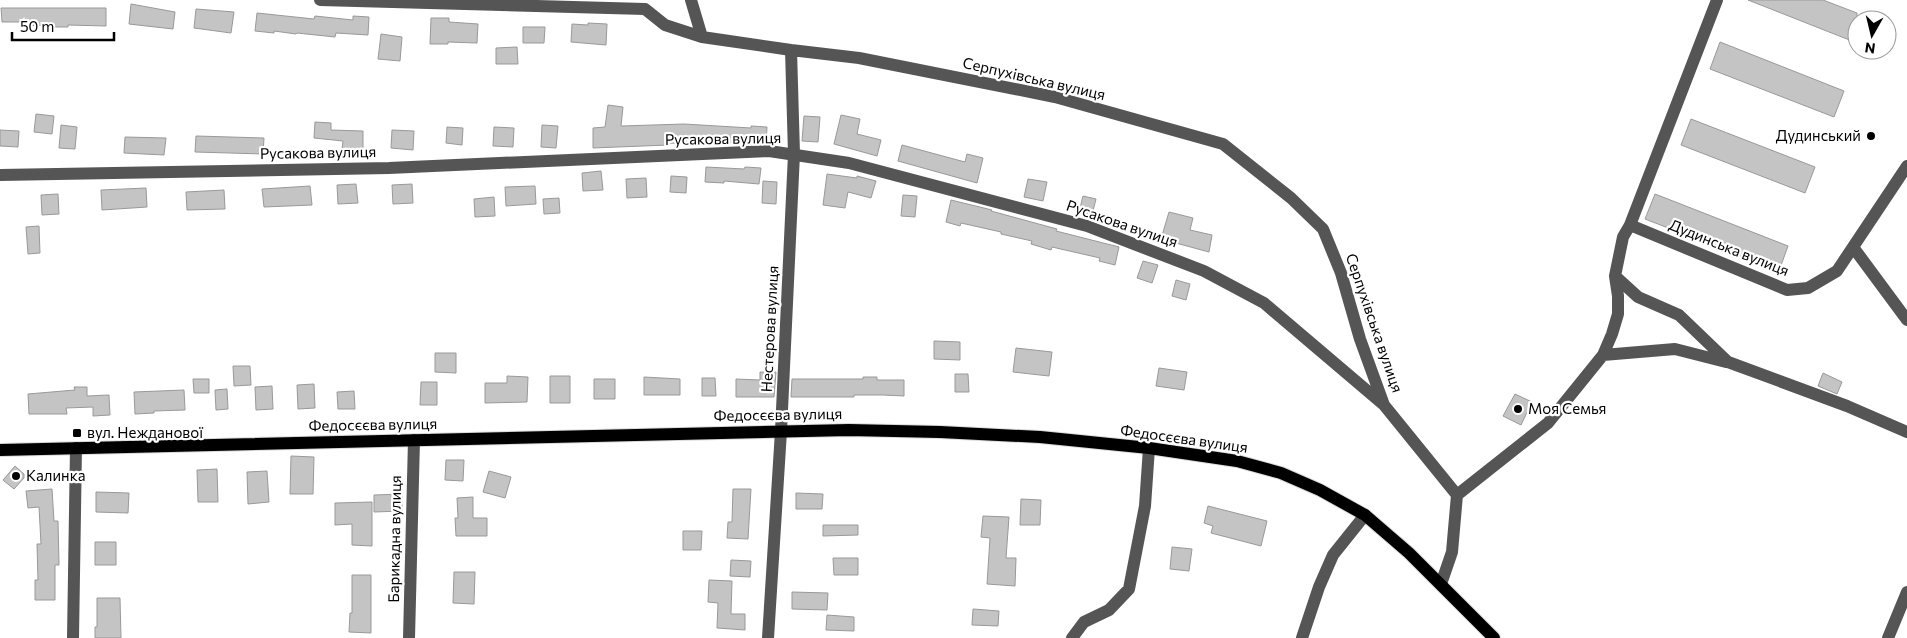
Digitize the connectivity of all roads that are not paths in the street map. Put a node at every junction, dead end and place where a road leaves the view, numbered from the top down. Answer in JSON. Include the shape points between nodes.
{"nodes":[{"id":1,"x":320,"y":0,"type":"edge"},
{"id":2,"x":691,"y":0,"type":"edge"},
{"id":3,"x":1717,"y":0,"type":"edge"},
{"id":4,"x":702,"y":37,"type":"junction"},
{"id":5,"x":791,"y":50,"type":"junction"},
{"id":6,"x":794,"y":154,"type":"junction"},
{"id":7,"x":1907,"y":166,"type":"edge"},
{"id":8,"x":0,"y":175,"type":"edge"},
{"id":9,"x":1630,"y":225,"type":"junction"},
{"id":10,"x":1853,"y":247,"type":"junction"},
{"id":11,"x":1615,"y":276,"type":"junction"},
{"id":12,"x":1907,"y":320,"type":"edge"},
{"id":13,"x":1603,"y":355,"type":"junction"},
{"id":14,"x":1728,"y":362,"type":"junction"},
{"id":15,"x":1384,"y":405,"type":"junction"},
{"id":16,"x":782,"y":431,"type":"junction"},
{"id":17,"x":1907,"y":432,"type":"edge"},
{"id":18,"x":414,"y":440,"type":"junction"},
{"id":19,"x":76,"y":448,"type":"junction"},
{"id":20,"x":1149,"y":448,"type":"junction"},
{"id":21,"x":0,"y":450,"type":"edge"},
{"id":22,"x":16,"y":450,"type":"junction"},
{"id":23,"x":0,"y":457,"type":"edge"},
{"id":24,"x":1457,"y":495,"type":"junction"},
{"id":25,"x":1365,"y":515,"type":"junction"},
{"id":26,"x":1441,"y":584,"type":"junction"},
{"id":27,"x":1907,"y":592,"type":"edge"},
{"id":28,"x":72,"y":638,"type":"edge"},
{"id":29,"x":409,"y":638,"type":"edge"},
{"id":30,"x":768,"y":638,"type":"edge"},
{"id":31,"x":1072,"y":638,"type":"edge"},
{"id":32,"x":1302,"y":638,"type":"edge"},
{"id":33,"x":1494,"y":638,"type":"edge"},
{"id":34,"x":1888,"y":638,"type":"edge"}],
"edges":[{"from":1,"to":4,"type":"street","name":"Серпухівська вулиця","via":[[644,9],[664,25]]},
{"from":2,"to":4,"type":"street"},
{"from":3,"to":9,"type":"street"},
{"from":4,"to":5,"type":"street","name":"Серпухівська вулиця"},
{"from":5,"to":6,"type":"street","name":"Нестерова вулиця"},
{"from":5,"to":15,"type":"street","name":"Серпухівська вулиця","via":[[859,58],[1054,97],[1223,144],[1291,198],[1323,229],[1341,273]]},
{"from":6,"to":8,"type":"street","name":"Русакова вулиця","via":[[769,151],[389,168]]},
{"from":6,"to":15,"type":"street","name":"Русакова вулиця","via":[[848,163],[1087,226],[1204,271],[1264,303]]},
{"from":6,"to":16,"type":"street","name":"Нестерова вулиця"},
{"from":7,"to":10,"type":"street","name":"Дудинська вулиця"},
{"from":9,"to":10,"type":"street","name":"Дудинська вулиця","via":[[1787,290],[1808,288],[1837,271]]},
{"from":9,"to":11,"type":"street","via":[[1623,237]]},
{"from":10,"to":12,"type":"street"},
{"from":11,"to":13,"type":"street","via":[[1618,314]]},
{"from":11,"to":14,"type":"street","via":[[1638,297],[1679,315]]},
{"from":13,"to":14,"type":"street","via":[[1675,348]]},
{"from":13,"to":24,"type":"street","via":[[1548,423]]},
{"from":14,"to":17,"type":"street"},
{"from":15,"to":24,"type":"street","name":"Серпухівська вулиця"},
{"from":16,"to":18,"type":"main road","name":"Федосєєва вулиця"},
{"from":16,"to":20,"type":"main road","name":"Федосєєва вулиця","via":[[940,432],[1040,437]]},
{"from":16,"to":30,"type":"street","name":"Нестерова вулиця"},
{"from":18,"to":19,"type":"main road","name":"Федосєєва вулиця"},
{"from":18,"to":29,"type":"street","name":"Барикадна вулиця"},
{"from":19,"to":22,"type":"main road","name":"Федосєєва вулиця"},
{"from":19,"to":28,"type":"street"},
{"from":20,"to":25,"type":"main road","name":"Федосєєва вулиця","via":[[1237,461],[1281,473]]},
{"from":20,"to":31,"type":"street","via":[[1145,506],[1129,589],[1109,610],[1084,622]]},
{"from":21,"to":22,"type":"main road","name":"Федосєєва вулиця"},
{"from":22,"to":23,"type":"street"},
{"from":24,"to":26,"type":"street","via":[[1452,552]]},
{"from":25,"to":26,"type":"main road","name":"Федосєєва вулиця"},
{"from":25,"to":32,"type":"street","via":[[1333,555]]},
{"from":26,"to":33,"type":"main road","name":"Федосєєва вулиця"},
{"from":27,"to":34,"type":"street"}]}
